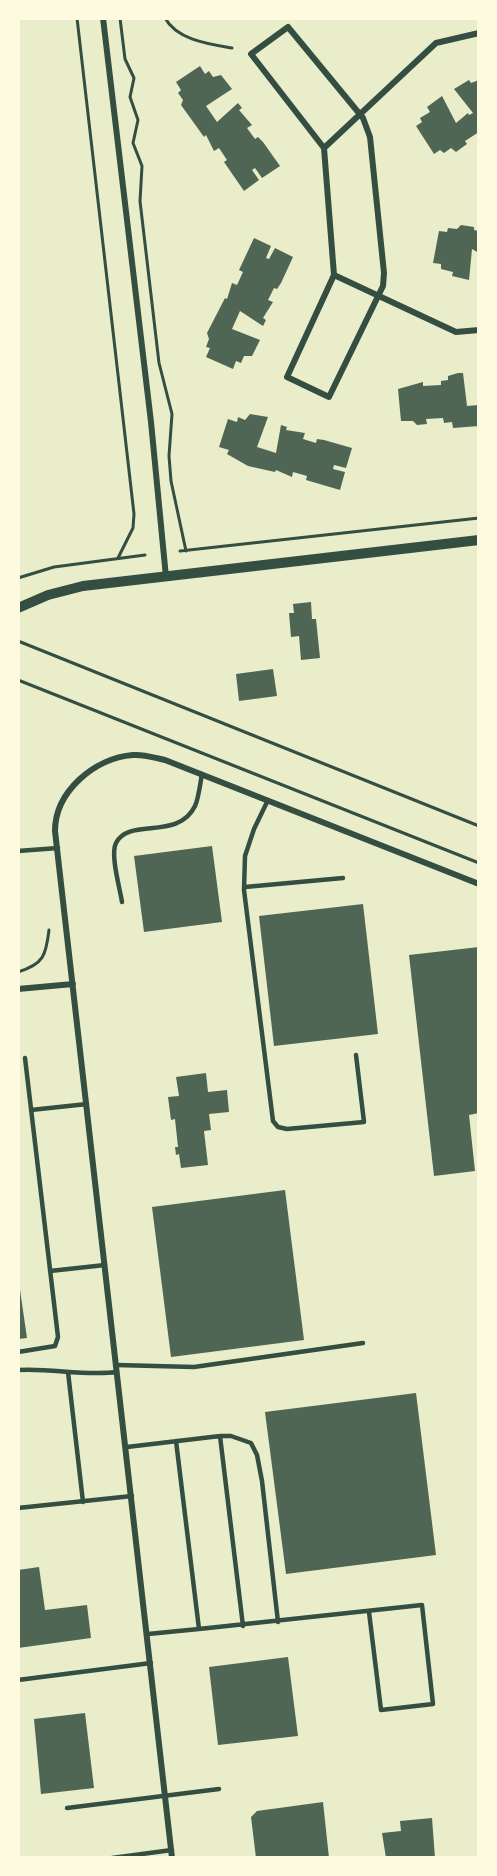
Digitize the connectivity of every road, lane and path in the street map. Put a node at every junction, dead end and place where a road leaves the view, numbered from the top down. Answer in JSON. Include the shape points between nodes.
{"nodes":[{"id":1,"x":77,"y":18,"type":"edge"},
{"id":2,"x":103,"y":18,"type":"edge"},
{"id":3,"x":120,"y":18,"type":"edge"},
{"id":4,"x":165,"y":18,"type":"edge"},
{"id":5,"x":479,"y":33,"type":"edge"},
{"id":6,"x":232,"y":48,"type":"dead end"},
{"id":7,"x":359,"y":114,"type":"junction"},
{"id":8,"x":324,"y":148,"type":"junction"},
{"id":9,"x":334,"y":275,"type":"junction"},
{"id":10,"x":378,"y":296,"type":"junction"},
{"id":11,"x":479,"y":330,"type":"edge"},
{"id":12,"x":479,"y":518,"type":"edge"},
{"id":13,"x":479,"y":540,"type":"edge"},
{"id":14,"x":180,"y":551,"type":"dead end"},
{"id":15,"x":186,"y":551,"type":"junction"},
{"id":16,"x":145,"y":555,"type":"dead end"},
{"id":17,"x":118,"y":558,"type":"junction"},
{"id":18,"x":166,"y":577,"type":"junction"},
{"id":19,"x":18,"y":578,"type":"edge"},
{"id":20,"x":18,"y":608,"type":"edge"},
{"id":21,"x":18,"y":641,"type":"edge"},
{"id":22,"x":18,"y":680,"type":"edge"},
{"id":23,"x":202,"y":774,"type":"junction"},
{"id":24,"x":268,"y":800,"type":"junction"},
{"id":25,"x":479,"y":826,"type":"edge"},
{"id":26,"x":57,"y":845,"type":"junction"},
{"id":27,"x":18,"y":851,"type":"edge"},
{"id":28,"x":479,"y":863,"type":"edge"},
{"id":29,"x":343,"y":878,"type":"dead end"},
{"id":30,"x":479,"y":884,"type":"edge"},
{"id":31,"x":245,"y":887,"type":"junction"},
{"id":32,"x":122,"y":902,"type":"dead end"},
{"id":33,"x":50,"y":930,"type":"dead end"},
{"id":34,"x":18,"y":972,"type":"edge"},
{"id":35,"x":73,"y":984,"type":"junction"},
{"id":36,"x":18,"y":988,"type":"edge"},
{"id":37,"x":356,"y":1055,"type":"dead end"},
{"id":38,"x":25,"y":1058,"type":"dead end"},
{"id":39,"x":87,"y":1104,"type":"junction"},
{"id":40,"x":31,"y":1110,"type":"junction"},
{"id":41,"x":105,"y":1265,"type":"junction"},
{"id":42,"x":50,"y":1271,"type":"junction"},
{"id":43,"x":363,"y":1343,"type":"dead end"},
{"id":44,"x":18,"y":1352,"type":"edge"},
{"id":45,"x":116,"y":1368,"type":"junction"},
{"id":46,"x":18,"y":1370,"type":"edge"},
{"id":47,"x":68,"y":1372,"type":"junction"},
{"id":48,"x":220,"y":1436,"type":"junction"},
{"id":49,"x":176,"y":1441,"type":"junction"},
{"id":50,"x":127,"y":1447,"type":"junction"},
{"id":51,"x":132,"y":1496,"type":"junction"},
{"id":52,"x":83,"y":1502,"type":"junction"},
{"id":53,"x":18,"y":1508,"type":"edge"},
{"id":54,"x":369,"y":1612,"type":"junction"},
{"id":55,"x":278,"y":1622,"type":"junction"},
{"id":56,"x":243,"y":1626,"type":"junction"},
{"id":57,"x":200,"y":1629,"type":"junction"},
{"id":58,"x":148,"y":1635,"type":"junction"},
{"id":59,"x":151,"y":1663,"type":"junction"},
{"id":60,"x":18,"y":1680,"type":"edge"},
{"id":61,"x":219,"y":1789,"type":"dead end"},
{"id":62,"x":166,"y":1795,"type":"junction"},
{"id":63,"x":67,"y":1808,"type":"dead end"},
{"id":64,"x":172,"y":1850,"type":"junction"},
{"id":65,"x":137,"y":1856,"type":"edge"},
{"id":66,"x":112,"y":1858,"type":"edge"},
{"id":67,"x":172,"y":1858,"type":"edge"}],
"edges":[{"from":1,"to":17,"type":"path","via":[[134,514],[133,528]]},
{"from":2,"to":18,"type":"street"},
{"from":3,"to":15,"type":"path","via":[[125,59],[134,78],[130,98],[138,120],[133,143],[142,166],[140,201],[159,363],[172,414],[171,481]]},
{"from":4,"to":6,"type":"path","via":[[191,38]]},
{"from":5,"to":7,"type":"street","via":[[436,43]]},
{"from":7,"to":8,"type":"street"},
{"from":7,"to":8,"type":"street","via":[[288,27],[251,54]]},
{"from":7,"to":10,"type":"street","via":[[370,137],[384,273]]},
{"from":8,"to":9,"type":"street"},
{"from":9,"to":10,"type":"street"},
{"from":9,"to":10,"type":"street","via":[[287,377],[329,397]]},
{"from":10,"to":11,"type":"street","via":[[456,332]]},
{"from":12,"to":15,"type":"path"},
{"from":13,"to":18,"type":"street"},
{"from":14,"to":15,"type":"path"},
{"from":16,"to":17,"type":"path"},
{"from":17,"to":19,"type":"path","via":[[54,567]]},
{"from":18,"to":20,"type":"street","via":[[75,588]]},
{"from":21,"to":25,"type":"path"},
{"from":22,"to":28,"type":"path"},
{"from":23,"to":24,"type":"street"},
{"from":23,"to":26,"type":"street","via":[[140,755],[105,763],[80,779],[57,810]]},
{"from":23,"to":32,"type":"lane","via":[[196,804],[187,818],[174,826],[123,835],[116,843],[114,853]]},
{"from":24,"to":30,"type":"street"},
{"from":24,"to":31,"type":"lane","via":[[245,856]]},
{"from":26,"to":27,"type":"lane"},
{"from":26,"to":35,"type":"street"},
{"from":29,"to":31,"type":"lane"},
{"from":31,"to":37,"type":"lane","via":[[273,1121],[278,1127],[364,1122]]},
{"from":33,"to":34,"type":"path","via":[[46,953],[35,966]]},
{"from":35,"to":36,"type":"street"},
{"from":35,"to":39,"type":"street"},
{"from":38,"to":40,"type":"lane"},
{"from":39,"to":40,"type":"lane"},
{"from":39,"to":41,"type":"street"},
{"from":40,"to":42,"type":"lane"},
{"from":41,"to":42,"type":"lane"},
{"from":41,"to":45,"type":"street"},
{"from":42,"to":44,"type":"lane","via":[[58,1337],[55,1346]]},
{"from":43,"to":45,"type":"lane","via":[[194,1367]]},
{"from":45,"to":47,"type":"lane","via":[[98,1374]]},
{"from":45,"to":50,"type":"street"},
{"from":46,"to":47,"type":"lane"},
{"from":47,"to":52,"type":"lane"},
{"from":48,"to":49,"type":"lane"},
{"from":48,"to":55,"type":"lane","via":[[251,1443],[257,1455]]},
{"from":48,"to":56,"type":"lane"},
{"from":49,"to":50,"type":"lane"},
{"from":49,"to":57,"type":"lane"},
{"from":50,"to":51,"type":"street"},
{"from":51,"to":52,"type":"lane"},
{"from":51,"to":58,"type":"street"},
{"from":52,"to":53,"type":"lane"},
{"from":54,"to":54,"type":"lane","via":[[422,1605],[433,1704],[381,1710]]},
{"from":54,"to":55,"type":"lane"},
{"from":55,"to":56,"type":"lane"},
{"from":56,"to":57,"type":"lane"},
{"from":57,"to":58,"type":"lane"},
{"from":58,"to":59,"type":"street"},
{"from":59,"to":60,"type":"lane"},
{"from":59,"to":62,"type":"street"},
{"from":61,"to":62,"type":"lane"},
{"from":62,"to":63,"type":"lane"},
{"from":62,"to":64,"type":"street"},
{"from":64,"to":65,"type":"lane"},
{"from":64,"to":67,"type":"street"},
{"from":65,"to":66,"type":"lane"}]}
